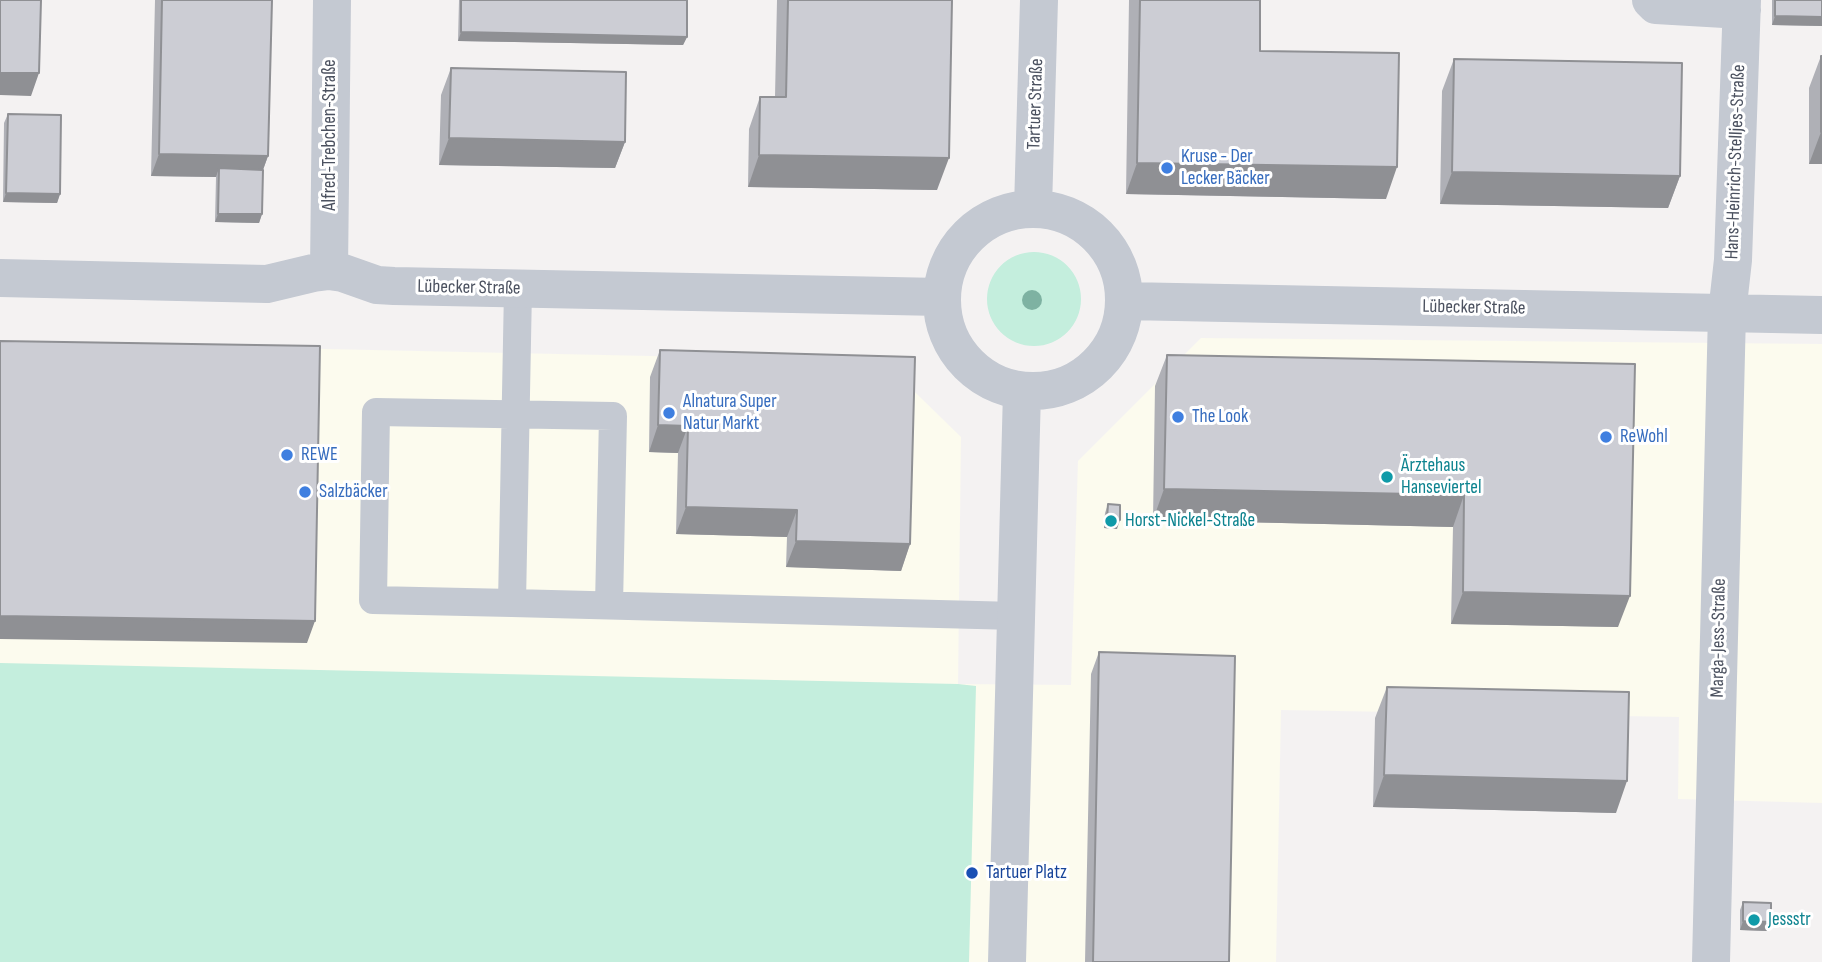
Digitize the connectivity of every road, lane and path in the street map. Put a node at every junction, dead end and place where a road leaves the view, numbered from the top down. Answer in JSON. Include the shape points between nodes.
{"nodes":[{"id":1,"x":332,"y":0,"type":"edge"},
{"id":2,"x":1039,"y":0,"type":"edge"},
{"id":3,"x":1651,"y":0,"type":"edge"},
{"id":4,"x":1742,"y":5,"type":"edge"},
{"id":5,"x":1033,"y":208,"type":"junction"},
{"id":6,"x":329,"y":271,"type":"junction"},
{"id":7,"x":0,"y":278,"type":"edge"},
{"id":8,"x":518,"y":289,"type":"junction"},
{"id":9,"x":941,"y":297,"type":"junction"},
{"id":10,"x":1126,"y":301,"type":"junction"},
{"id":11,"x":1727,"y":313,"type":"junction"},
{"id":12,"x":1822,"y":315,"type":"edge"},
{"id":13,"x":1022,"y":391,"type":"junction"},
{"id":14,"x":516,"y":414,"type":"junction"},
{"id":15,"x":512,"y":603,"type":"junction"},
{"id":16,"x":609,"y":605,"type":"junction"},
{"id":17,"x":1016,"y":615,"type":"junction"},
{"id":18,"x":1007,"y":962,"type":"edge"},
{"id":19,"x":1711,"y":962,"type":"edge"}],
"edges":[{"from":1,"to":6,"type":"street","name":"Alfred-Trebchen-Straße"},
{"from":2,"to":5,"type":"street","name":"Tartuer Straße"},
{"from":3,"to":4,"type":"street","name":"Hans-Heinrich-Stelljes-Straße","via":[[1656,5]]},
{"from":4,"to":11,"type":"street","name":"Hans-Heinrich-Stelljes-Straße"},
{"from":5,"to":9,"type":"street","via":[[994,216],[967,236],[949,264]]},
{"from":5,"to":10,"type":"street","via":[[1064,213],[1097,233],[1118,264]]},
{"from":6,"to":7,"type":"street","name":"Lübecker Straße","via":[[267,285]]},
{"from":6,"to":8,"type":"street","name":"Lübecker Straße","via":[[377,285]]},
{"from":8,"to":9,"type":"street","name":"Lübecker Straße"},
{"from":8,"to":14,"type":"lane"},
{"from":9,"to":13,"type":"street","via":[[947,330],[963,359],[990,380]]},
{"from":10,"to":11,"type":"street","name":"Lübecker Straße"},
{"from":10,"to":13,"type":"street","via":[[1117,339],[1094,370],[1060,388]]},
{"from":11,"to":12,"type":"street","name":"Lübecker Straße"},
{"from":11,"to":19,"type":"street","name":"Marga-Jess-Straße"},
{"from":13,"to":17,"type":"street"},
{"from":14,"to":15,"type":"lane"},
{"from":14,"to":15,"type":"lane","via":[[376,412],[375,458],[373,600]]},
{"from":14,"to":16,"type":"lane","via":[[613,416]]},
{"from":15,"to":16,"type":"lane"},
{"from":16,"to":17,"type":"lane"},
{"from":17,"to":18,"type":"street"}]}
